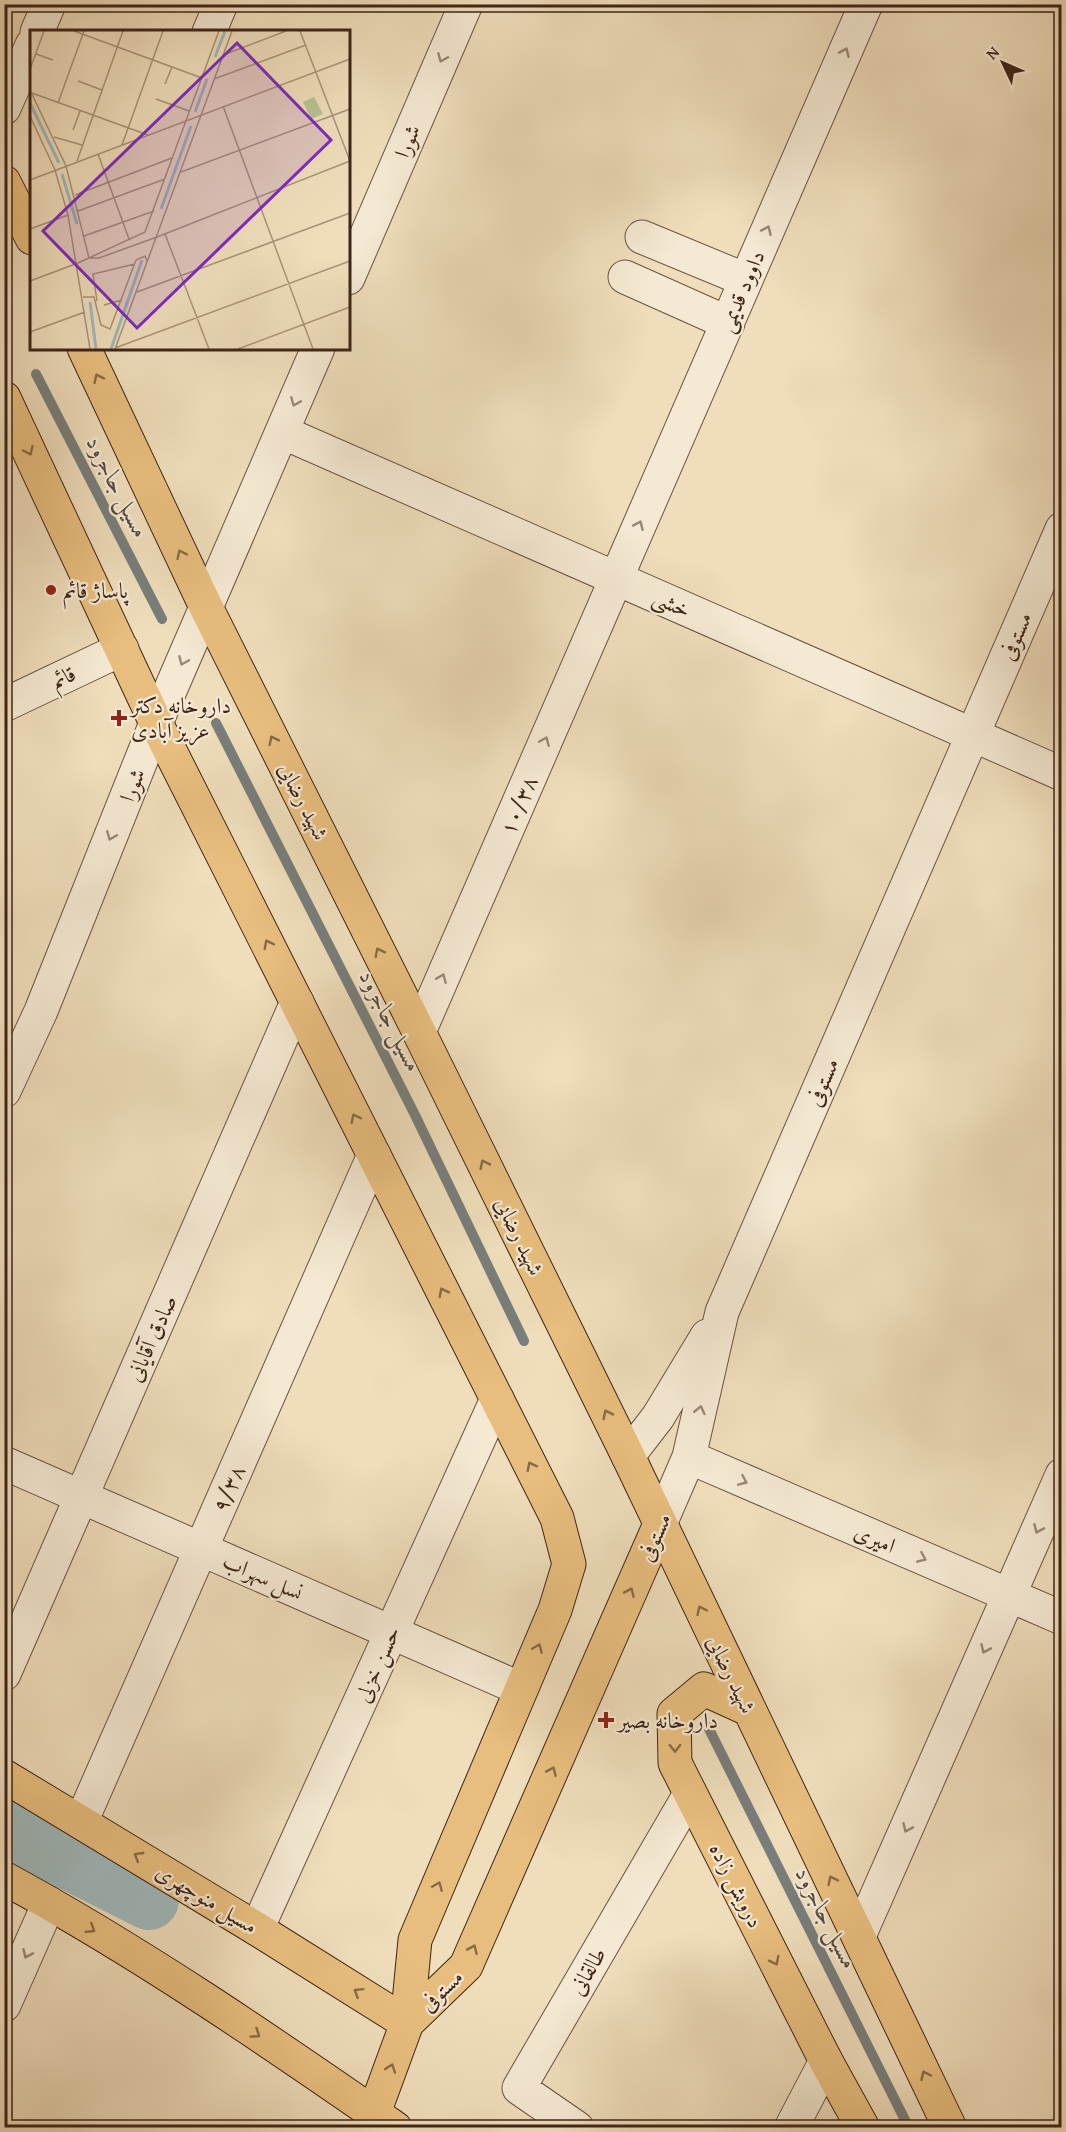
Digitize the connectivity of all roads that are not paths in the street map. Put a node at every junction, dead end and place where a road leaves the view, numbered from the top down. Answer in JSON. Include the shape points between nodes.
{"nodes":[{"id":1,"x":49,"y":4,"type":"edge"},
{"id":2,"x":221,"y":4,"type":"edge"},
{"id":3,"x":466,"y":4,"type":"edge"},
{"id":4,"x":866,"y":4,"type":"edge"},
{"id":5,"x":38,"y":30,"type":"edge"},
{"id":6,"x":210,"y":30,"type":"edge"},
{"id":7,"x":30,"y":50,"type":"edge"},
{"id":8,"x":4,"y":108,"type":"edge"},
{"id":9,"x":4,"y":182,"type":"edge"},
{"id":10,"x":30,"y":234,"type":"edge"},
{"id":11,"x":642,"y":237,"type":"dead end"},
{"id":12,"x":350,"y":273,"type":"edge"},
{"id":13,"x":625,"y":277,"type":"dead end"},
{"id":14,"x":746,"y":280,"type":"junction"},
{"id":15,"x":728,"y":323,"type":"junction"},
{"id":16,"x":85,"y":350,"type":"edge"},
{"id":17,"x":317,"y":350,"type":"edge"},
{"id":18,"x":4,"y":398,"type":"edge"},
{"id":19,"x":282,"y":432,"type":"junction"},
{"id":20,"x":1062,"y":529,"type":"edge"},
{"id":21,"x":616,"y":578,"type":"junction"},
{"id":22,"x":206,"y":607,"type":"junction"},
{"id":23,"x":122,"y":649,"type":"junction"},
{"id":24,"x":4,"y":705,"type":"edge"},
{"id":25,"x":156,"y":723,"type":"junction"},
{"id":26,"x":972,"y":735,"type":"junction"},
{"id":27,"x":1062,"y":774,"type":"edge"},
{"id":28,"x":297,"y":1002,"type":"junction"},
{"id":29,"x":41,"y":1011,"type":"junction"},
{"id":30,"x":4,"y":1029,"type":"edge"},
{"id":31,"x":419,"y":1032,"type":"junction"},
{"id":32,"x":4,"y":1091,"type":"edge"},
{"id":33,"x":374,"y":1155,"type":"junction"},
{"id":34,"x":722,"y":1312,"type":"junction"},
{"id":35,"x":497,"y":1399,"type":"junction"},
{"id":36,"x":628,"y":1456,"type":"junction"},
{"id":37,"x":689,"y":1457,"type":"junction"},
{"id":38,"x":4,"y":1462,"type":"edge"},
{"id":39,"x":1062,"y":1475,"type":"edge"},
{"id":40,"x":82,"y":1496,"type":"junction"},
{"id":41,"x":660,"y":1524,"type":"junction"},
{"id":42,"x":201,"y":1549,"type":"junction"},
{"id":43,"x":1009,"y":1596,"type":"junction"},
{"id":44,"x":1062,"y":1618,"type":"edge"},
{"id":45,"x":391,"y":1632,"type":"junction"},
{"id":46,"x":4,"y":1674,"type":"edge"},
{"id":47,"x":521,"y":1689,"type":"junction"},
{"id":48,"x":748,"y":1709,"type":"junction"},
{"id":49,"x":4,"y":1776,"type":"edge"},
{"id":50,"x":690,"y":1794,"type":"junction"},
{"id":51,"x":81,"y":1822,"type":"junction"},
{"id":52,"x":4,"y":1878,"type":"edge"},
{"id":53,"x":49,"y":1903,"type":"junction"},
{"id":54,"x":257,"y":1929,"type":"junction"},
{"id":55,"x":859,"y":1936,"type":"junction"},
{"id":56,"x":4,"y":2005,"type":"edge"},
{"id":57,"x":407,"y":2023,"type":"junction"},
{"id":58,"x":826,"y":2061,"type":"junction"},
{"id":59,"x":379,"y":2123,"type":"edge"},
{"id":60,"x":578,"y":2127,"type":"edge"},
{"id":61,"x":791,"y":2127,"type":"edge"},
{"id":62,"x":862,"y":2127,"type":"edge"},
{"id":63,"x":950,"y":2127,"type":"edge"}],
"edges":[{"from":1,"to":5,"type":"street"},
{"from":2,"to":6,"type":"street"},
{"from":3,"to":12,"type":"street","name":"شورا","one_way":true},
{"from":14,"to":4,"type":"street","name":"داوود قدیمی","one_way":true},
{"from":7,"to":8,"type":"street"},
{"from":9,"to":10,"type":"main road"},
{"from":11,"to":14,"type":"street"},
{"from":13,"to":15,"type":"street"},
{"from":14,"to":15,"type":"street","name":"داوود قدیمی"},
{"from":21,"to":15,"type":"street","name":"داوود قدیمی","one_way":true},
{"from":22,"to":16,"type":"main road","name":"شهید رضایی","one_way":true},
{"from":17,"to":19,"type":"street","name":"شورا","one_way":true},
{"from":18,"to":23,"type":"main road","one_way":true},
{"from":19,"to":21,"type":"street","name":"خشی"},
{"from":19,"to":22,"type":"street","name":"شورا"},
{"from":20,"to":26,"type":"street","name":"مستوفی"},
{"from":21,"to":26,"type":"street","name":"خشی"},
{"from":31,"to":21,"type":"street","name":"۱۰/۳۸","one_way":true},
{"from":22,"to":25,"type":"street","name":"شورا","one_way":true},
{"from":31,"to":22,"type":"main road","name":"شهید رضایی","one_way":true},
{"from":23,"to":24,"type":"street","name":"قائم"},
{"from":23,"to":25,"type":"main road"},
{"from":28,"to":25,"type":"main road","one_way":true},
{"from":25,"to":29,"type":"street","name":"شورا","one_way":true},
{"from":26,"to":27,"type":"street","name":"خشی"},
{"from":26,"to":34,"type":"street","name":"مستوفی"},
{"from":33,"to":28,"type":"main road","one_way":true},
{"from":28,"to":40,"type":"street","name":"صادق آقایانی"},
{"from":29,"to":30,"type":"street"},
{"from":29,"to":32,"type":"street","name":"شورا"},
{"from":36,"to":31,"type":"main road","name":"شهید رضایی","one_way":true},
{"from":35,"to":33,"type":"main road","one_way":true},
{"from":33,"to":42,"type":"street","name":"۹/۳۸"},
{"from":34,"to":36,"type":"street","via":[[658,1417]]},
{"from":37,"to":34,"type":"street","name":"مستوفی","one_way":true},
{"from":35,"to":45,"type":"street","name":"حسن خزلی"},
{"from":47,"to":35,"type":"main road","name":"مستوفی","one_way":true,"via":[[555,1610],[569,1564],[557,1518]]},
{"from":36,"to":41,"type":"main road","name":"شهید رضایی"},
{"from":37,"to":41,"type":"street","name":"مستوفی"},
{"from":37,"to":43,"type":"street","name":"امیری","one_way":true},
{"from":38,"to":40,"type":"street","name":"نسل سهراب"},
{"from":39,"to":43,"type":"street","one_way":true},
{"from":40,"to":42,"type":"street","name":"نسل سهراب"},
{"from":40,"to":46,"type":"street","name":"صادق آقایانی"},
{"from":48,"to":41,"type":"main road","name":"شهید رضایی","one_way":true},
{"from":57,"to":41,"type":"main road","name":"مستوفی","one_way":true,"via":[[466,1966]]},
{"from":42,"to":45,"type":"street","name":"نسل سهراب"},
{"from":42,"to":51,"type":"street","name":"۹/۳۸"},
{"from":43,"to":44,"type":"street","name":"امیری"},
{"from":43,"to":55,"type":"street","one_way":true},
{"from":45,"to":47,"type":"street","name":"نسل سهراب"},
{"from":45,"to":54,"type":"street","name":"حسن خزلی"},
{"from":57,"to":47,"type":"main road","name":"مستوفی","one_way":true,"via":[[415,1940]]},
{"from":48,"to":50,"type":"main road","name":"درویش زاده","one_way":true,"via":[[704,1689],[674,1714],[675,1763]]},
{"from":55,"to":48,"type":"main road","name":"شهید رضایی","one_way":true},
{"from":49,"to":51,"type":"main road","name":"مسیل منوچهری"},
{"from":50,"to":58,"type":"main road","name":"درویش زاده","one_way":true},
{"from":50,"to":60,"type":"street","name":"طالقانی","via":[[519,2088]]},
{"from":54,"to":51,"type":"main road","name":"مسیل منوچهری","one_way":true},
{"from":52,"to":53,"type":"main road"},
{"from":53,"to":56,"type":"street","one_way":true},
{"from":53,"to":59,"type":"main road","one_way":true,"via":[[209,2002]]},
{"from":57,"to":54,"type":"main road","name":"مسیل منوچهری","one_way":true},
{"from":63,"to":55,"type":"main road","name":"شهید رضایی","one_way":true},
{"from":59,"to":57,"type":"main road","one_way":true},
{"from":58,"to":61,"type":"street"},
{"from":58,"to":62,"type":"main road","name":"درویش زاده"}]}
